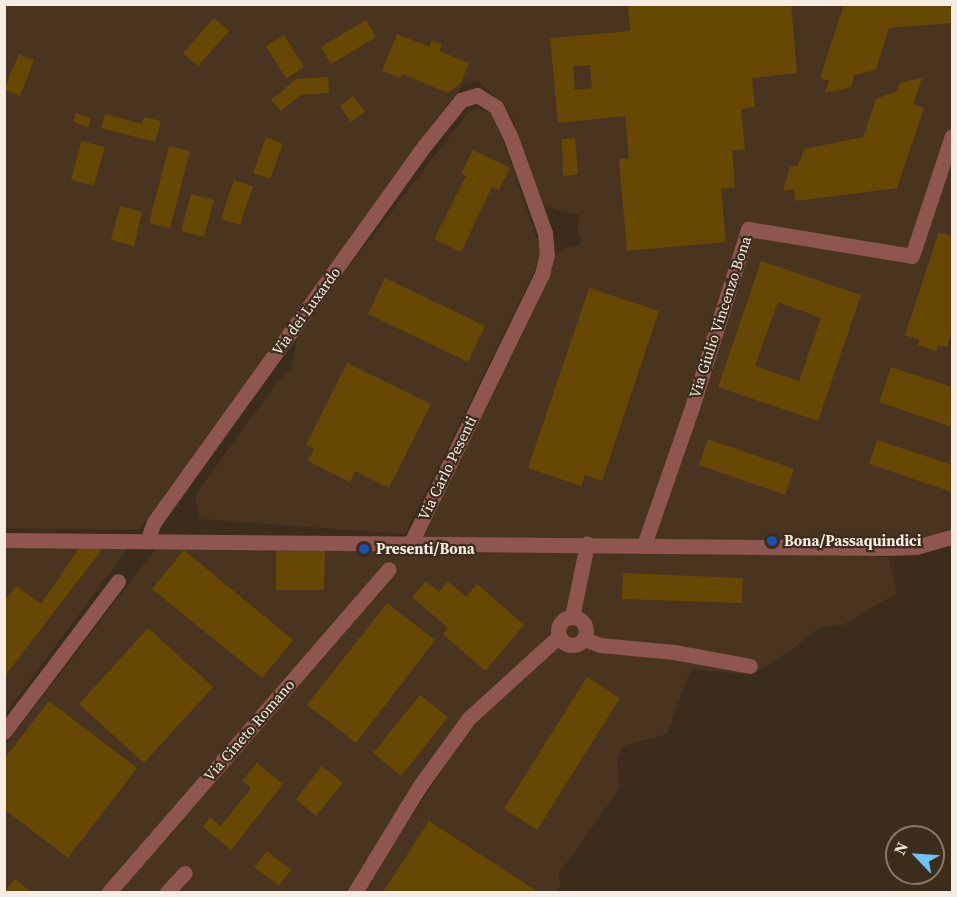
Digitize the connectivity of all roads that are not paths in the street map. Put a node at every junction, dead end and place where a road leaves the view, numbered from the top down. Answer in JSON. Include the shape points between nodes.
{"nodes":[{"id":1,"x":477,"y":95,"type":"joint"},
{"id":2,"x":952,"y":136,"type":"edge"},
{"id":3,"x":952,"y":537,"type":"edge"},
{"id":4,"x":4,"y":540,"type":"edge"},
{"id":5,"x":147,"y":541,"type":"junction"},
{"id":6,"x":411,"y":542,"type":"junction"},
{"id":7,"x":587,"y":544,"type":"junction"},
{"id":8,"x":644,"y":545,"type":"junction"},
{"id":9,"x":389,"y":568,"type":"dead end"},
{"id":10,"x":118,"y":581,"type":"dead end"},
{"id":11,"x":572,"y":617,"type":"junction"},
{"id":12,"x":559,"y":636,"type":"junction"},
{"id":13,"x":584,"y":639,"type":"junction"},
{"id":14,"x":750,"y":666,"type":"dead end"},
{"id":15,"x":4,"y":732,"type":"edge"},
{"id":16,"x":184,"y":873,"type":"dead end"},
{"id":17,"x":109,"y":892,"type":"edge"},
{"id":18,"x":167,"y":892,"type":"edge"},
{"id":19,"x":355,"y":892,"type":"edge"}],
"edges":[{"from":1,"to":5,"type":"street","name":"Via dei Luxardo","via":[[461,100],[425,145],[154,522]]},
{"from":1,"to":6,"type":"street","name":"Via Carlo Pesenti","via":[[496,107],[511,138],[545,233],[547,254],[542,274]]},
{"from":2,"to":8,"type":"street","name":"Via Giulio Vincenzo Bona","via":[[912,256],[748,229]]},
{"from":3,"to":8,"type":"street","via":[[916,548]]},
{"from":4,"to":5,"type":"street"},
{"from":5,"to":6,"type":"street"},
{"from":6,"to":7,"type":"street"},
{"from":7,"to":8,"type":"street"},
{"from":7,"to":11,"type":"street"},
{"from":9,"to":17,"type":"street","name":"Via Cineto Romano"},
{"from":10,"to":15,"type":"street"},
{"from":11,"to":12,"type":"street","via":[[560,623]]},
{"from":11,"to":13,"type":"street","via":[[585,626]]},
{"from":12,"to":13,"type":"street","via":[[564,643],[573,645]]},
{"from":12,"to":19,"type":"street","via":[[478,708],[419,787]]},
{"from":13,"to":14,"type":"street","via":[[600,645],[674,652]]},
{"from":16,"to":18,"type":"street"}]}
